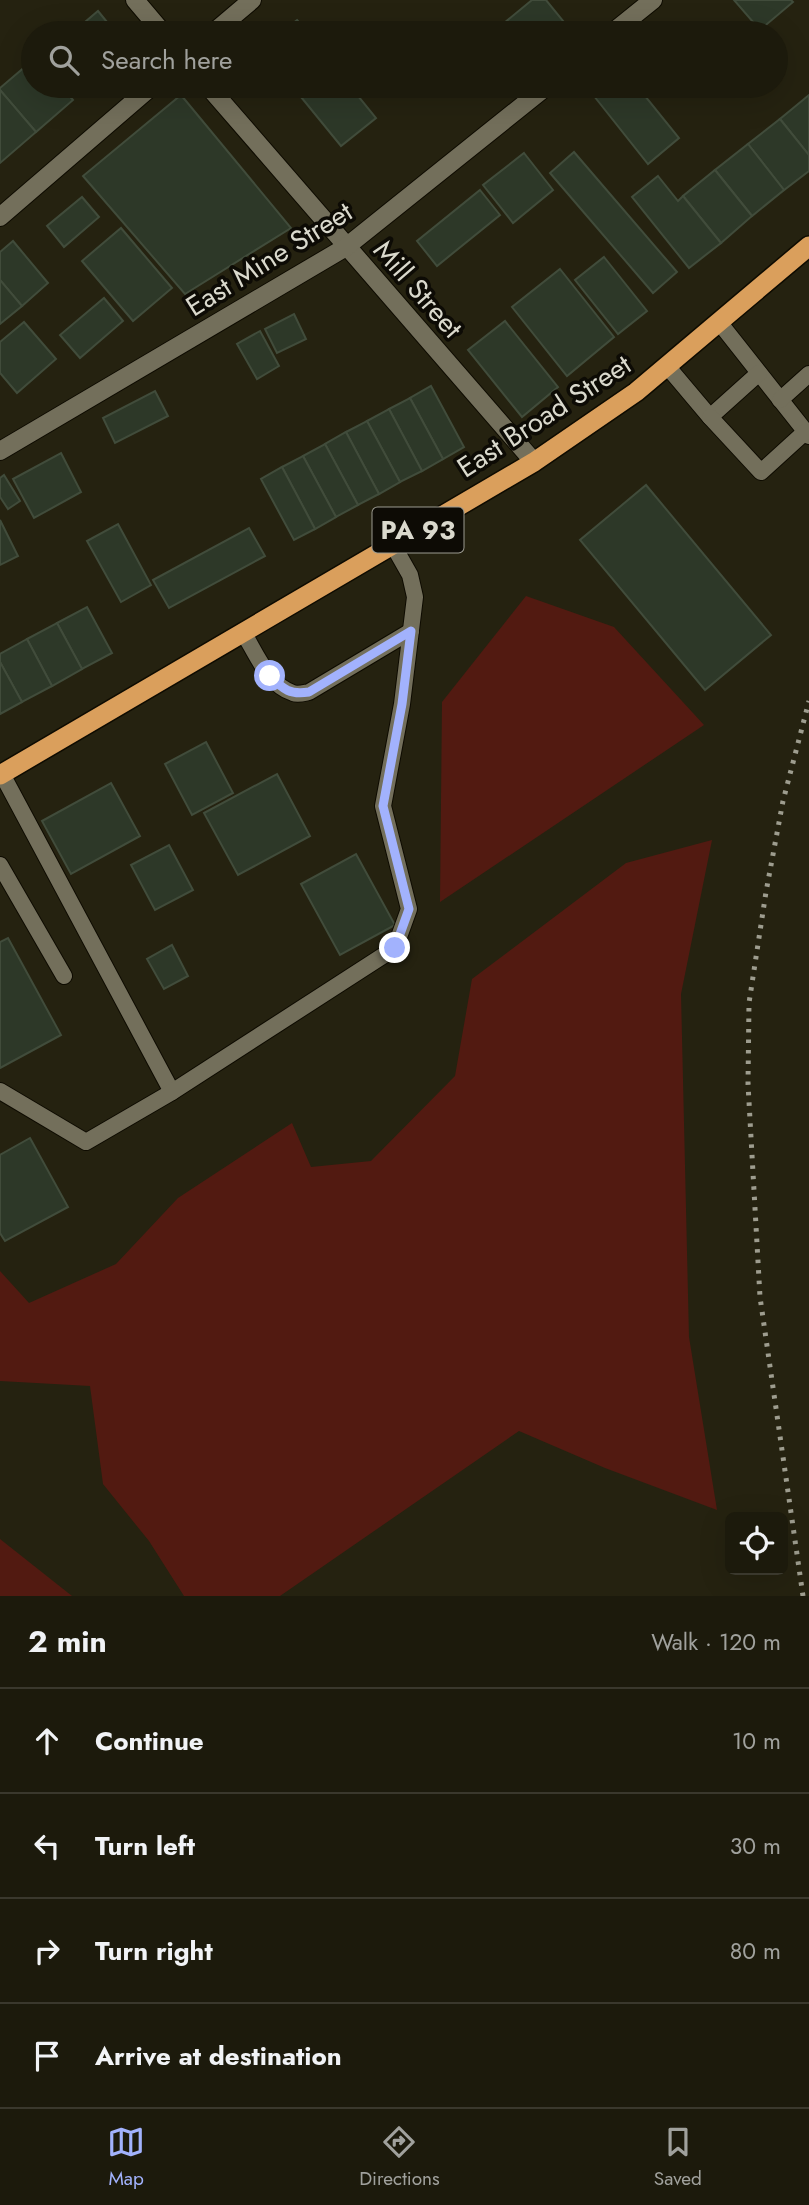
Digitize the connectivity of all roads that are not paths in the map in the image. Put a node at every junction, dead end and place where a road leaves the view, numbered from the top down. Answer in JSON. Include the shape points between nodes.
{"nodes":[{"id":1,"x":135,"y":0,"type":"edge"},
{"id":2,"x":252,"y":0,"type":"edge"},
{"id":3,"x":653,"y":0,"type":"edge"},
{"id":4,"x":153,"y":21,"type":"edge"},
{"id":5,"x":227,"y":21,"type":"edge"},
{"id":6,"x":627,"y":21,"type":"edge"},
{"id":7,"x":138,"y":98,"type":"edge"},
{"id":8,"x":218,"y":98,"type":"edge"},
{"id":9,"x":532,"y":98,"type":"edge"},
{"id":10,"x":0,"y":217,"type":"edge"},
{"id":11,"x":809,"y":246,"type":"edge"},
{"id":12,"x":346,"y":247,"type":"junction"},
{"id":13,"x":719,"y":322,"type":"junction"},
{"id":14,"x":667,"y":366,"type":"junction"},
{"id":15,"x":759,"y":373,"type":"junction"},
{"id":16,"x":809,"y":374,"type":"edge"},
{"id":17,"x":780,"y":400,"type":"junction"},
{"id":18,"x":710,"y":416,"type":"junction"},
{"id":19,"x":807,"y":434,"type":"edge"},
{"id":20,"x":0,"y":451,"type":"edge"},
{"id":21,"x":534,"y":462,"type":"junction"},
{"id":22,"x":393,"y":545,"type":"junction"},
{"id":23,"x":411,"y":631,"type":"junction"},
{"id":24,"x":243,"y":632,"type":"junction"},
{"id":25,"x":1,"y":775,"type":"edge"},
{"id":26,"x":2,"y":872,"type":"edge"},
{"id":27,"x":64,"y":976,"type":"dead end"},
{"id":28,"x":0,"y":1091,"type":"edge"},
{"id":29,"x":172,"y":1092,"type":"junction"}],
"edges":[{"from":1,"to":4,"type":"street"},
{"from":2,"to":5,"type":"street"},
{"from":3,"to":6,"type":"street"},
{"from":7,"to":10,"type":"street"},
{"from":8,"to":12,"type":"street","name":"Mill Street"},
{"from":9,"to":12,"type":"street","name":"East Mine Street"},
{"from":11,"to":13,"type":"highway","name":"East Broad Street","number":"PA 93"},
{"from":12,"to":20,"type":"street","name":"East Mine Street"},
{"from":12,"to":21,"type":"street","name":"Mill Street"},
{"from":13,"to":14,"type":"highway","name":"East Broad Street","number":"PA 93"},
{"from":13,"to":15,"type":"lane"},
{"from":14,"to":18,"type":"lane"},
{"from":14,"to":21,"type":"highway","name":"East Broad Street","number":"PA 93"},
{"from":15,"to":17,"type":"lane"},
{"from":15,"to":18,"type":"lane"},
{"from":16,"to":17,"type":"lane"},
{"from":17,"to":19,"type":"lane"},
{"from":18,"to":19,"type":"lane","via":[[761,472]]},
{"from":21,"to":22,"type":"highway","name":"East Broad Street","number":"PA 93"},
{"from":22,"to":23,"type":"lane","via":[[410,575],[415,597]]},
{"from":22,"to":24,"type":"highway","name":"East Broad Street","number":"PA 93"},
{"from":23,"to":24,"type":"lane","via":[[309,692],[295,694],[270,676]]},
{"from":23,"to":29,"type":"lane","via":[[383,806],[409,909],[395,948]]},
{"from":24,"to":25,"type":"highway","name":"East Broad Street","number":"PA 93"},
{"from":25,"to":29,"type":"lane"},
{"from":26,"to":27,"type":"lane"},
{"from":28,"to":29,"type":"lane","via":[[86,1142]]}]}
